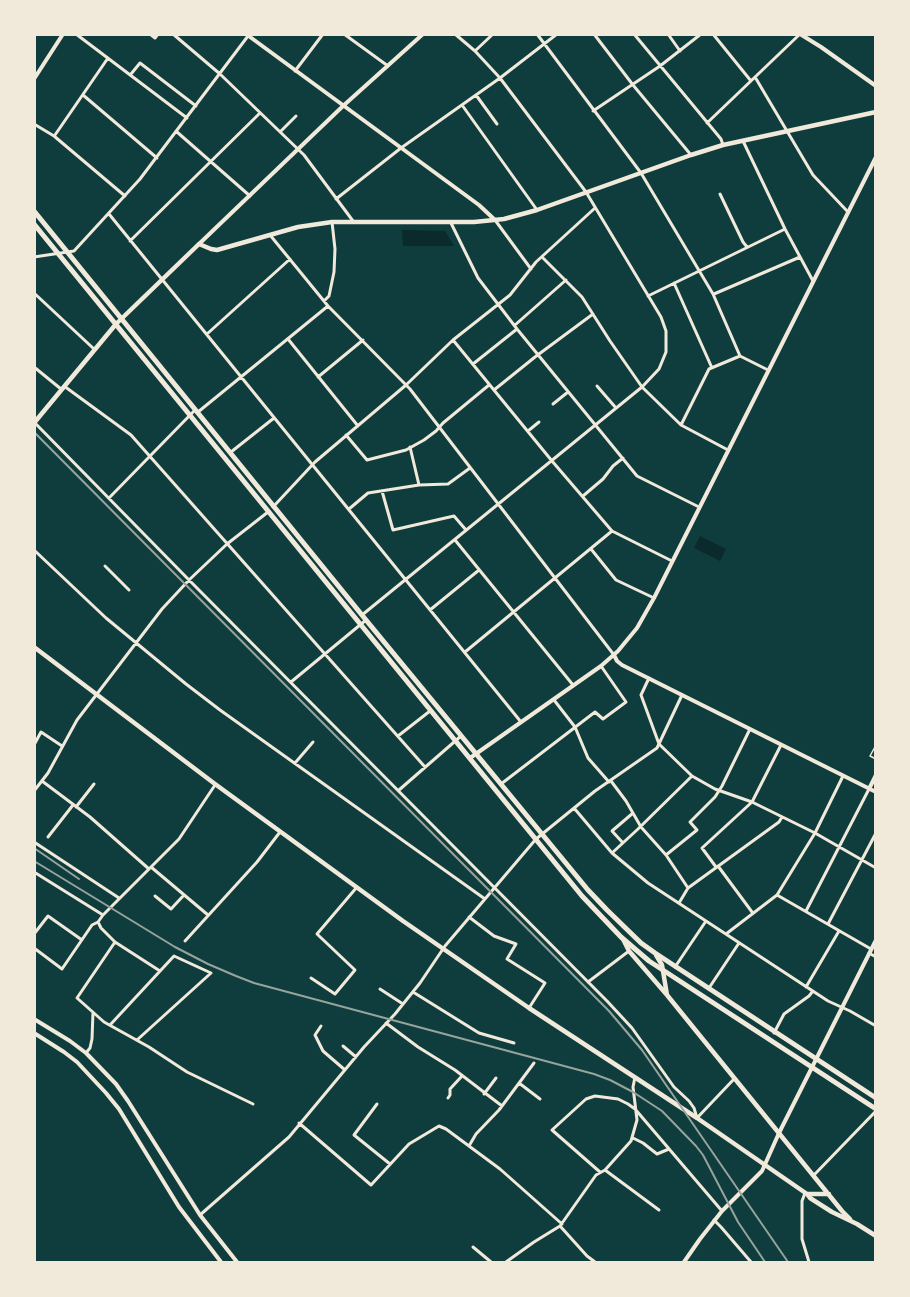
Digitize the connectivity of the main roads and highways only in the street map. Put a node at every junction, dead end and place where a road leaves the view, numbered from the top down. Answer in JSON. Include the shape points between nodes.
{"nodes":[{"id":1,"x":876,"y":112,"type":"edge"},
{"id":2,"x":34,"y":211,"type":"edge"},
{"id":3,"x":34,"y":224,"type":"edge"},
{"id":4,"x":121,"y":318,"type":"junction"},
{"id":5,"x":116,"y":324,"type":"junction"},
{"id":6,"x":194,"y":413,"type":"junction"},
{"id":7,"x":35,"y":423,"type":"edge"},
{"id":8,"x":271,"y":509,"type":"junction"},
{"id":9,"x":363,"y":620,"type":"junction"},
{"id":10,"x":34,"y":647,"type":"edge"},
{"id":11,"x":458,"y":738,"type":"junction"},
{"id":12,"x":473,"y":756,"type":"junction"},
{"id":13,"x":621,"y":937,"type":"junction"},
{"id":14,"x":655,"y":953,"type":"junction"},
{"id":15,"x":663,"y":970,"type":"junction"},
{"id":16,"x":673,"y":975,"type":"junction"},
{"id":17,"x":664,"y":983,"type":"junction"},
{"id":18,"x":667,"y":995,"type":"junction"},
{"id":19,"x":876,"y":1098,"type":"edge"},
{"id":20,"x":876,"y":1110,"type":"edge"},
{"id":21,"x":806,"y":1193,"type":"junction"},
{"id":22,"x":829,"y":1194,"type":"junction"},
{"id":23,"x":857,"y":1224,"type":"junction"},
{"id":24,"x":876,"y":1236,"type":"edge"}],
"edges":[{"from":1,"to":4,"type":"main road","via":[[723,145],[514,217],[474,222],[332,222],[298,227],[217,250],[199,244]]},
{"from":2,"to":4,"type":"highway"},
{"from":3,"to":5,"type":"highway"},
{"from":4,"to":5,"type":"main road"},
{"from":4,"to":6,"type":"highway"},
{"from":5,"to":6,"type":"highway"},
{"from":5,"to":7,"type":"main road"},
{"from":6,"to":8,"type":"highway"},
{"from":6,"to":8,"type":"highway","via":[[230,453]]},
{"from":8,"to":9,"type":"highway"},
{"from":9,"to":11,"type":"highway"},
{"from":9,"to":11,"type":"highway","via":[[431,710]]},
{"from":10,"to":21,"type":"main road","via":[[443,949]]},
{"from":11,"to":12,"type":"highway"},
{"from":12,"to":13,"type":"highway","via":[[582,896]]},
{"from":12,"to":14,"type":"highway","via":[[501,784],[600,904]]},
{"from":13,"to":15,"type":"highway"},
{"from":13,"to":18,"type":"main road"},
{"from":14,"to":15,"type":"main road"},
{"from":14,"to":19,"type":"highway"},
{"from":15,"to":16,"type":"highway"},
{"from":15,"to":17,"type":"main road"},
{"from":16,"to":17,"type":"main road"},
{"from":16,"to":20,"type":"highway"},
{"from":17,"to":18,"type":"main road"},
{"from":18,"to":22,"type":"main road"},
{"from":21,"to":22,"type":"main road"},
{"from":21,"to":23,"type":"main road"},
{"from":22,"to":23,"type":"main road"},
{"from":23,"to":24,"type":"main road"}]}
